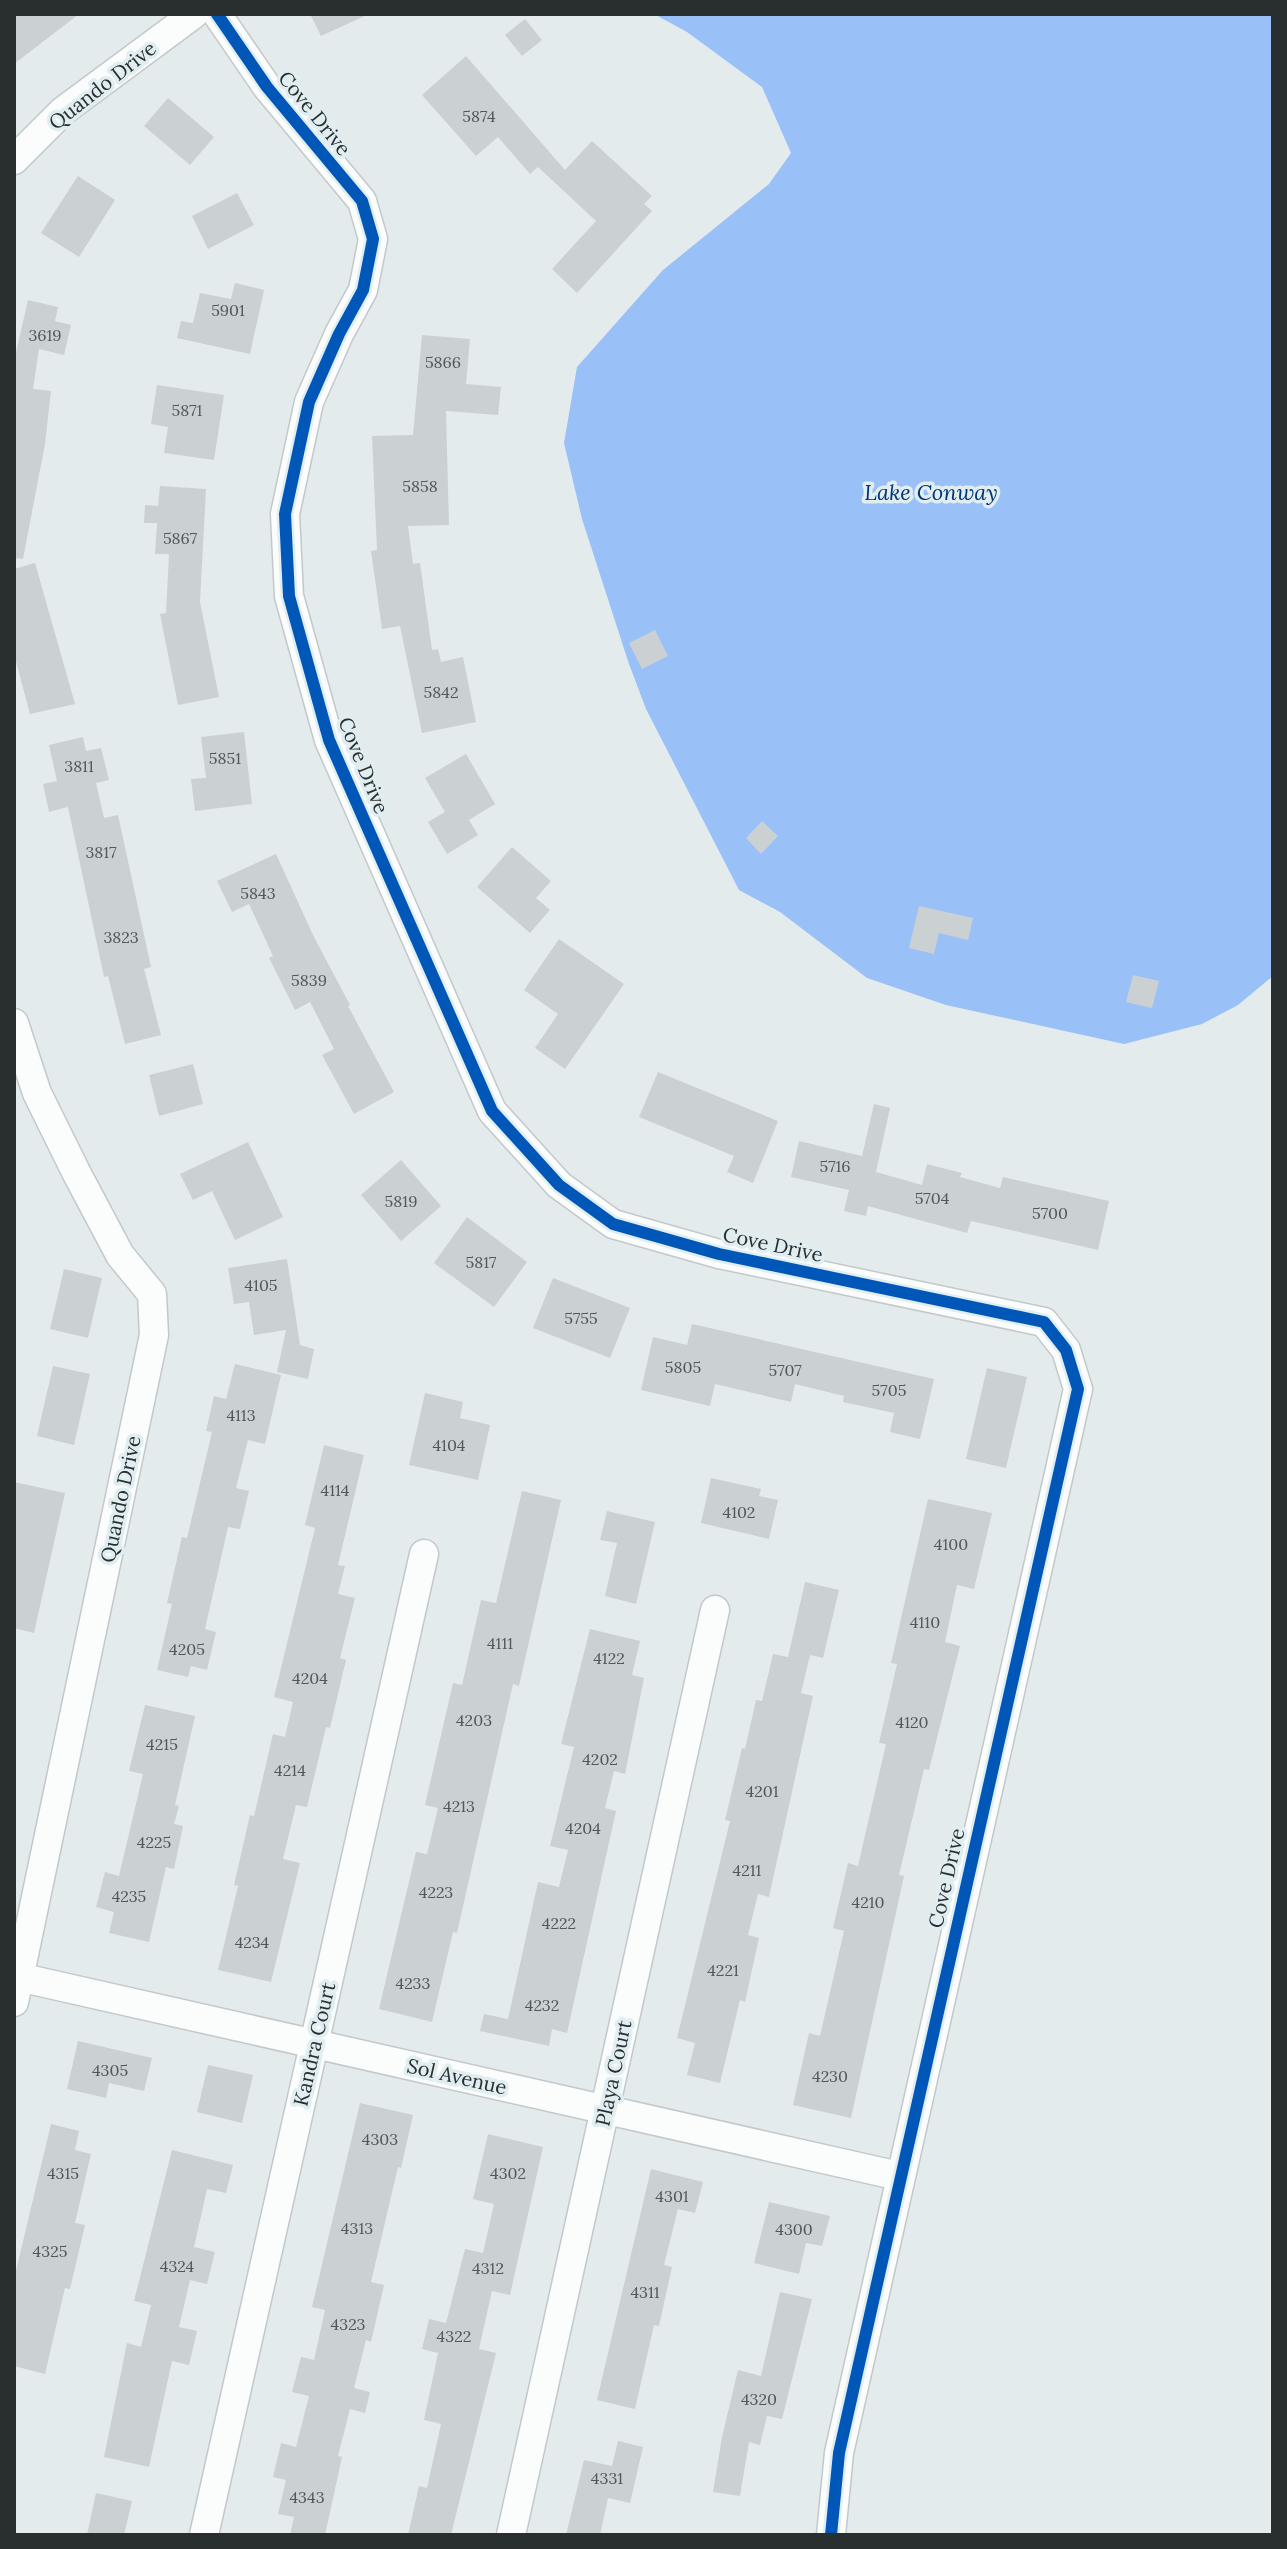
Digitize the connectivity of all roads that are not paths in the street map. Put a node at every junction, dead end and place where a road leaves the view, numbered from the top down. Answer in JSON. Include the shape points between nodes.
{"nodes":[{"id":1,"x":194,"y":14,"type":"edge"},
{"id":2,"x":217,"y":14,"type":"edge"},
{"id":3,"x":14,"y":160,"type":"edge"},
{"id":4,"x":14,"y":1025,"type":"edge"},
{"id":5,"x":424,"y":1554,"type":"dead end"},
{"id":6,"x":715,"y":1610,"type":"dead end"},
{"id":7,"x":16,"y":1985,"type":"edge"},
{"id":8,"x":314,"y":2044,"type":"junction"},
{"id":9,"x":605,"y":2110,"type":"junction"},
{"id":10,"x":899,"y":2176,"type":"junction"},
{"id":11,"x":204,"y":2535,"type":"edge"},
{"id":12,"x":511,"y":2535,"type":"edge"},
{"id":13,"x":831,"y":2535,"type":"edge"}],
"edges":[{"from":1,"to":3,"type":"street","name":"Quando Drive","via":[[63,111]]},
{"from":2,"to":10,"type":"street","name":"Cove Drive","via":[[267,87],[362,201],[373,239],[363,290],[309,402],[285,514],[289,596],[329,740],[492,1111],[559,1185],[613,1224],[719,1254],[1044,1322],[1066,1350],[1078,1389]]},
{"from":4,"to":7,"type":"street","name":"Quando Drive","via":[[37,1093],[76,1172],[120,1255],[152,1294],[154,1335]]},
{"from":5,"to":8,"type":"street","name":"Kandra Court"},
{"from":6,"to":9,"type":"street","name":"Playa Court"},
{"from":7,"to":8,"type":"street","name":"Sol Avenue"},
{"from":8,"to":9,"type":"street","name":"Sol Avenue"},
{"from":8,"to":11,"type":"street","name":"Kandra Court"},
{"from":9,"to":10,"type":"street","name":"Sol Avenue"},
{"from":9,"to":12,"type":"street","name":"Playa Court"},
{"from":10,"to":13,"type":"street","name":"Cove Drive","via":[[839,2453]]}]}
